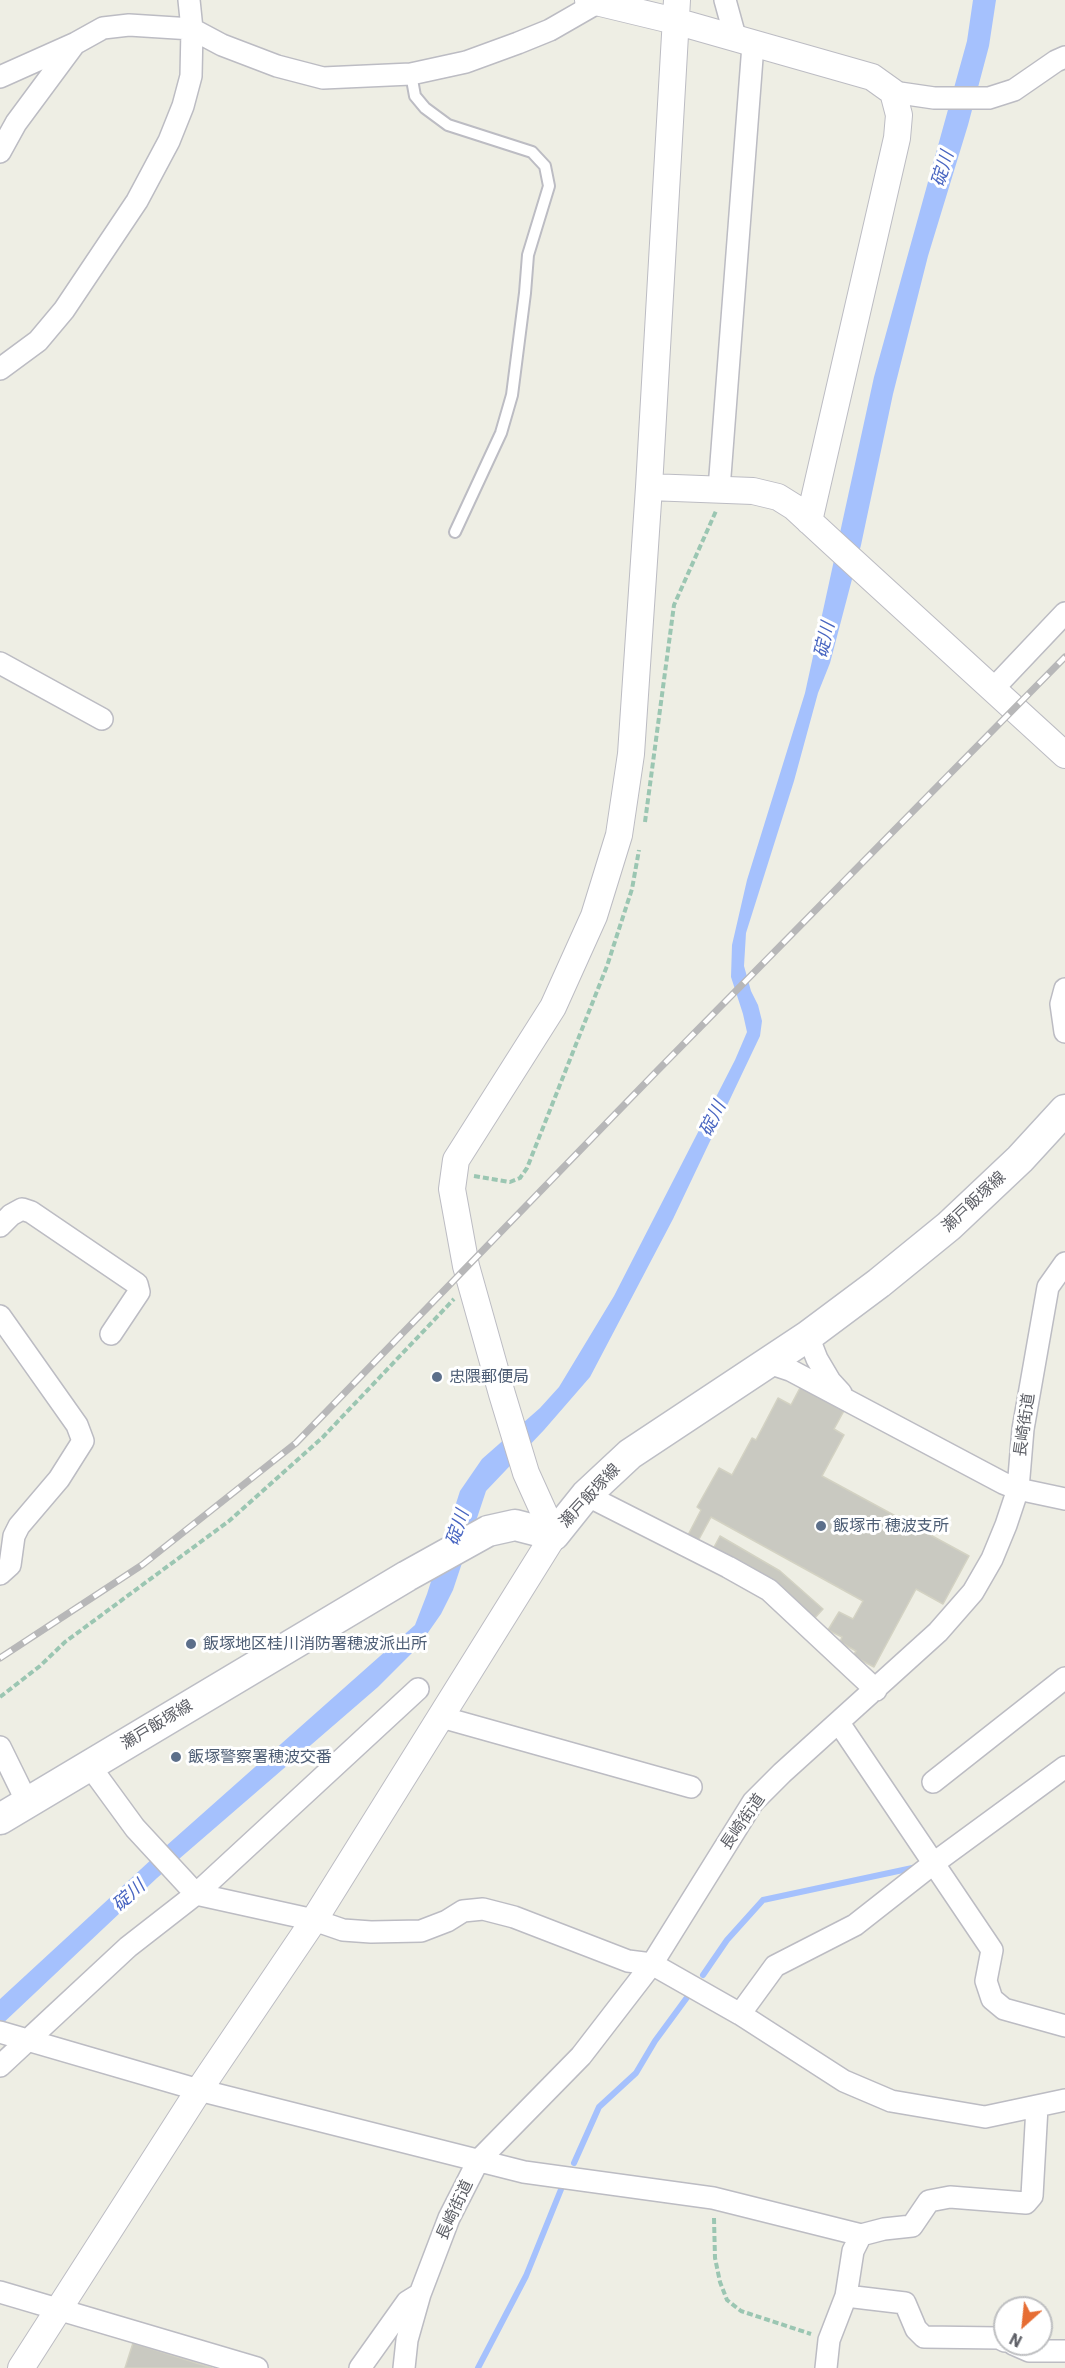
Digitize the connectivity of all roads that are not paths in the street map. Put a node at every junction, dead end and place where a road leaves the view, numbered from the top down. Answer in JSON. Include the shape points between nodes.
{"nodes":[{"id":1,"x":189,"y":0,"type":"edge"},
{"id":2,"x":725,"y":0,"type":"edge"},
{"id":3,"x":593,"y":2,"type":"edge"},
{"id":4,"x":676,"y":11,"type":"edge"},
{"id":5,"x":192,"y":29,"type":"junction"},
{"id":6,"x":745,"y":42,"type":"junction"},
{"id":7,"x":76,"y":43,"type":"junction"},
{"id":8,"x":1065,"y":57,"type":"edge"},
{"id":9,"x":411,"y":74,"type":"junction"},
{"id":10,"x":0,"y":77,"type":"edge"},
{"id":11,"x":892,"y":92,"type":"junction"},
{"id":12,"x":0,"y":152,"type":"edge"},
{"id":13,"x":0,"y":369,"type":"edge"},
{"id":14,"x":650,"y":487,"type":"junction"},
{"id":15,"x":719,"y":489,"type":"junction"},
{"id":16,"x":809,"y":521,"type":"junction"},
{"id":17,"x":455,"y":532,"type":"dead end"},
{"id":18,"x":1065,"y":613,"type":"edge"},
{"id":19,"x":0,"y":663,"type":"edge"},
{"id":20,"x":993,"y":689,"type":"junction"},
{"id":21,"x":102,"y":718,"type":"dead end"},
{"id":22,"x":1065,"y":755,"type":"edge"},
{"id":23,"x":1065,"y":988,"type":"edge"},
{"id":24,"x":1065,"y":1032,"type":"edge"},
{"id":25,"x":1065,"y":1110,"type":"edge"},
{"id":26,"x":0,"y":1226,"type":"edge"},
{"id":27,"x":1065,"y":1263,"type":"edge"},
{"id":28,"x":0,"y":1316,"type":"edge"},
{"id":29,"x":111,"y":1334,"type":"dead end"},
{"id":30,"x":808,"y":1336,"type":"junction"},
{"id":31,"x":763,"y":1366,"type":"junction"},
{"id":32,"x":846,"y":1398,"type":"junction"},
{"id":33,"x":1018,"y":1489,"type":"junction"},
{"id":34,"x":586,"y":1495,"type":"junction"},
{"id":35,"x":1065,"y":1500,"type":"edge"},
{"id":36,"x":554,"y":1535,"type":"junction"},
{"id":37,"x":0,"y":1574,"type":"edge"},
{"id":38,"x":1065,"y":1678,"type":"edge"},
{"id":39,"x":418,"y":1689,"type":"dead end"},
{"id":40,"x":876,"y":1690,"type":"junction"},
{"id":41,"x":441,"y":1717,"type":"junction"},
{"id":42,"x":839,"y":1722,"type":"junction"},
{"id":43,"x":0,"y":1747,"type":"edge"},
{"id":44,"x":89,"y":1765,"type":"junction"},
{"id":45,"x":1065,"y":1767,"type":"edge"},
{"id":46,"x":933,"y":1782,"type":"dead end"},
{"id":47,"x":692,"y":1788,"type":"dead end"},
{"id":48,"x":27,"y":1802,"type":"junction"},
{"id":49,"x":0,"y":1819,"type":"edge"},
{"id":50,"x":934,"y":1863,"type":"junction"},
{"id":51,"x":193,"y":1892,"type":"junction"},
{"id":52,"x":314,"y":1920,"type":"junction"},
{"id":53,"x":652,"y":1964,"type":"junction"},
{"id":54,"x":740,"y":2014,"type":"junction"},
{"id":55,"x":1065,"y":2026,"type":"edge"},
{"id":56,"x":15,"y":2036,"type":"edge"},
{"id":57,"x":0,"y":2066,"type":"edge"},
{"id":58,"x":199,"y":2090,"type":"junction"},
{"id":59,"x":1065,"y":2100,"type":"edge"},
{"id":60,"x":1037,"y":2107,"type":"junction"},
{"id":61,"x":478,"y":2161,"type":"junction"},
{"id":62,"x":861,"y":2235,"type":"junction"},
{"id":63,"x":0,"y":2292,"type":"edge"},
{"id":64,"x":420,"y":2294,"type":"junction"},
{"id":65,"x":846,"y":2296,"type":"junction"},
{"id":66,"x":58,"y":2311,"type":"junction"},
{"id":67,"x":993,"y":2338,"type":"edge"},
{"id":68,"x":21,"y":2368,"type":"edge"},
{"id":69,"x":257,"y":2368,"type":"edge"},
{"id":70,"x":360,"y":2368,"type":"edge"},
{"id":71,"x":404,"y":2368,"type":"edge"},
{"id":72,"x":826,"y":2368,"type":"edge"}],
"edges":[{"from":1,"to":5,"type":"street"},
{"from":2,"to":6,"type":"street"},
{"from":3,"to":4,"type":"street"},
{"from":3,"to":9,"type":"street","via":[[550,30],[518,43],[466,62]]},
{"from":4,"to":6,"type":"street"},
{"from":4,"to":14,"type":"street"},
{"from":5,"to":7,"type":"street","via":[[129,25],[103,28]]},
{"from":5,"to":9,"type":"street","via":[[277,66],[323,78]]},
{"from":5,"to":13,"type":"street","via":[[190,76],[183,106],[136,201],[57,318],[38,341]]},
{"from":6,"to":11,"type":"street","via":[[872,77]]},
{"from":6,"to":15,"type":"street"},
{"from":7,"to":10,"type":"street"},
{"from":7,"to":12,"type":"street","via":[[16,123]]},
{"from":8,"to":11,"type":"street","via":[[1014,90],[989,98],[934,98]]},
{"from":9,"to":17,"type":"lane","via":[[415,96],[424,108],[448,125],[532,152],[545,166],[549,186],[528,255],[512,395],[501,433]]},
{"from":11,"to":16,"type":"street","via":[[899,115],[897,138]]},
{"from":14,"to":15,"type":"street"},
{"from":14,"to":36,"type":"street","via":[[631,754],[619,835],[594,916],[553,1007],[456,1160],[452,1189],[470,1282],[502,1394],[526,1473]]},
{"from":15,"to":16,"type":"street","via":[[778,497]]},
{"from":16,"to":20,"type":"street"},
{"from":18,"to":20,"type":"street"},
{"from":19,"to":21,"type":"street"},
{"from":20,"to":22,"type":"street"},
{"from":23,"to":24,"type":"street","via":[[1061,1004]]},
{"from":25,"to":30,"type":"main road","name":"瀬戸飯塚線","via":[[949,1226]]},
{"from":26,"to":29,"type":"street","via":[[22,1209],[31,1212],[137,1284],[139,1293]]},
{"from":27,"to":33,"type":"street","name":"長崎街道","via":[[1048,1287],[1023,1429]]},
{"from":28,"to":37,"type":"street","via":[[77,1425],[83,1441],[19,1526],[10,1565]]},
{"from":30,"to":31,"type":"main road","name":"瀬戸飯塚線"},
{"from":30,"to":32,"type":"street","via":[[830,1381]]},
{"from":31,"to":32,"type":"street","via":[[790,1370]]},
{"from":31,"to":34,"type":"main road","name":"瀬戸飯塚線","via":[[630,1454]]},
{"from":32,"to":33,"type":"street"},
{"from":33,"to":35,"type":"street"},
{"from":33,"to":40,"type":"street","name":"長崎街道","via":[[992,1559],[973,1592],[938,1632]]},
{"from":34,"to":36,"type":"main road","name":"瀬戸飯塚線"},
{"from":34,"to":40,"type":"street","via":[[769,1590]]},
{"from":36,"to":41,"type":"street"},
{"from":36,"to":44,"type":"main road","name":"瀬戸飯塚線","via":[[515,1525],[488,1531]]},
{"from":38,"to":46,"type":"street"},
{"from":39,"to":51,"type":"street"},
{"from":40,"to":42,"type":"street","name":"長崎街道"},
{"from":41,"to":47,"type":"street"},
{"from":41,"to":52,"type":"street"},
{"from":42,"to":50,"type":"street"},
{"from":42,"to":53,"type":"street","name":"長崎街道","via":[[753,1802]]},
{"from":43,"to":48,"type":"street"},
{"from":44,"to":48,"type":"main road","name":"瀬戸飯塚線"},
{"from":44,"to":51,"type":"street","via":[[135,1828]]},
{"from":45,"to":50,"type":"street"},
{"from":48,"to":49,"type":"main road","name":"瀬戸飯塚線"},
{"from":50,"to":54,"type":"street","via":[[855,1925],[775,1966]]},
{"from":50,"to":55,"type":"street","via":[[992,1950],[986,1982],[992,1999],[1004,2009]]},
{"from":51,"to":52,"type":"street"},
{"from":51,"to":56,"type":"street"},
{"from":52,"to":53,"type":"street","via":[[343,1930],[421,1930],[463,1911],[483,1909],[628,1961]]},
{"from":52,"to":58,"type":"street"},
{"from":53,"to":54,"type":"street"},
{"from":53,"to":61,"type":"street","name":"長崎街道","via":[[580,2056]]},
{"from":54,"to":60,"type":"street","via":[[844,2081],[891,2101],[985,2117]]},
{"from":56,"to":57,"type":"street"},
{"from":56,"to":58,"type":"street"},
{"from":58,"to":61,"type":"street"},
{"from":58,"to":66,"type":"street"},
{"from":59,"to":60,"type":"street"},
{"from":60,"to":62,"type":"street","via":[[1032,2196],[1026,2203],[950,2197],[929,2201],[912,2226]]},
{"from":61,"to":62,"type":"street","via":[[524,2172],[713,2198]]},
{"from":61,"to":64,"type":"street","name":"長崎街道","via":[[449,2218]]},
{"from":62,"to":65,"type":"street","via":[[853,2251]]},
{"from":63,"to":66,"type":"street"},
{"from":64,"to":70,"type":"street","name":"長崎街道","via":[[407,2302]]},
{"from":64,"to":71,"type":"street"},
{"from":65,"to":67,"type":"street","via":[[905,2303],[916,2329],[924,2337]]},
{"from":65,"to":72,"type":"street","via":[[829,2340]]},
{"from":66,"to":68,"type":"street"},
{"from":66,"to":69,"type":"street"}]}
